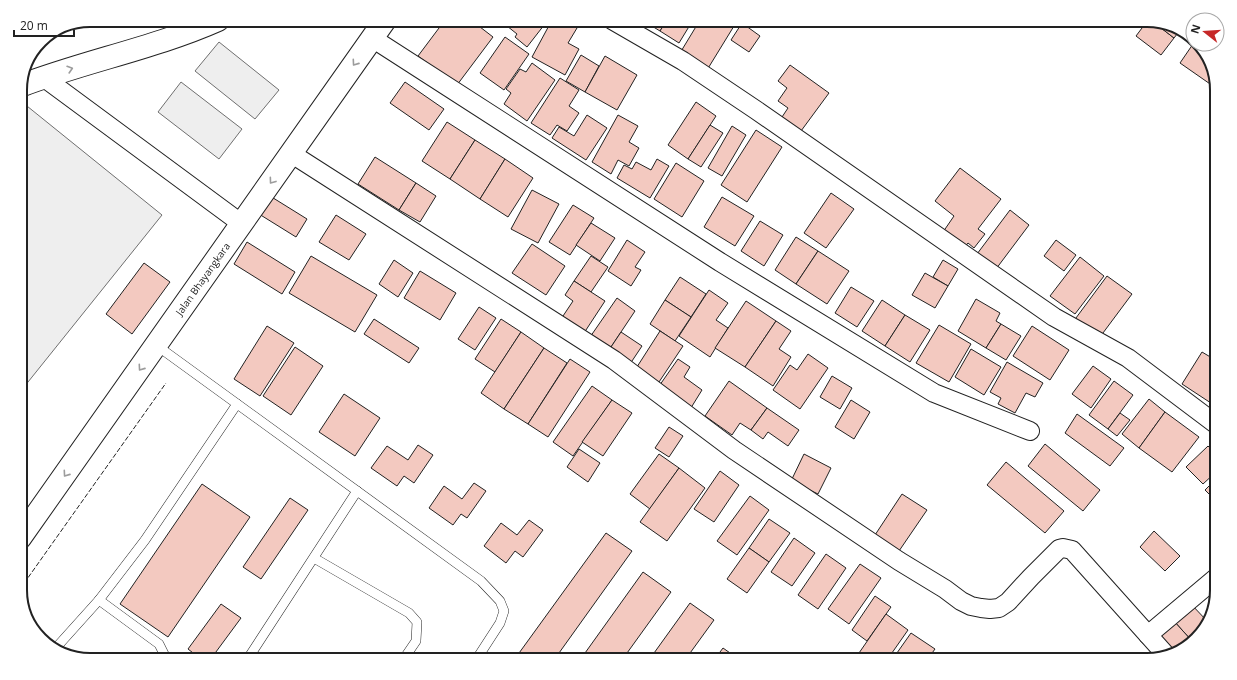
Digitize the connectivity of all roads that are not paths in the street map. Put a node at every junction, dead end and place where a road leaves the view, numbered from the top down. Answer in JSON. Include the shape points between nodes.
{"nodes":[{"id":1,"x":199,"y":27,"type":"edge"},
{"id":2,"x":380,"y":27,"type":"edge"},
{"id":3,"x":624,"y":27,"type":"edge"},
{"id":4,"x":372,"y":38,"type":"junction"},
{"id":5,"x":43,"y":78,"type":"junction"},
{"id":6,"x":27,"y":83,"type":"edge"},
{"id":7,"x":292,"y":154,"type":"junction"},
{"id":8,"x":242,"y":224,"type":"junction"},
{"id":9,"x":156,"y":345,"type":"junction"},
{"id":10,"x":237,"y":404,"type":"junction"},
{"id":11,"x":1210,"y":420,"type":"edge"},
{"id":12,"x":1030,"y":431,"type":"dead end"},
{"id":13,"x":357,"y":491,"type":"junction"},
{"id":14,"x":27,"y":528,"type":"edge"},
{"id":15,"x":314,"y":558,"type":"junction"},
{"id":16,"x":1210,"y":583,"type":"edge"},
{"id":17,"x":99,"y":600,"type":"junction"},
{"id":18,"x":1148,"y":635,"type":"junction"},
{"id":19,"x":59,"y":645,"type":"edge"},
{"id":20,"x":1163,"y":651,"type":"edge"},
{"id":21,"x":164,"y":653,"type":"edge"},
{"id":22,"x":252,"y":653,"type":"edge"},
{"id":23,"x":408,"y":653,"type":"edge"},
{"id":24,"x":481,"y":653,"type":"edge"}],
"edges":[{"from":5,"to":1,"type":"main road","one_way":true},
{"from":2,"to":4,"type":"main road","name":"Jalan Bhayangkara"},
{"from":3,"to":11,"type":"street","via":[[683,61],[756,110],[1054,317],[1128,358]]},
{"from":4,"to":7,"type":"main road","name":"Jalan Bhayangkara","one_way":true},
{"from":4,"to":12,"type":"street","via":[[720,262],[934,393]]},
{"from":5,"to":6,"type":"main road"},
{"from":5,"to":8,"type":"street"},
{"from":7,"to":8,"type":"main road","name":"Jalan Bhayangkara","one_way":true},
{"from":7,"to":18,"type":"street","via":[[614,360],[734,450],[961,601],[981,608],[999,608],[1008,602],[1059,549],[1068,548]]},
{"from":8,"to":9,"type":"main road","name":"Jalan Bhayangkara"},
{"from":9,"to":10,"type":"lane"},
{"from":9,"to":14,"type":"main road","name":"Jalan Bhayangkara","one_way":true},
{"from":10,"to":13,"type":"lane"},
{"from":10,"to":17,"type":"lane","via":[[145,540]]},
{"from":13,"to":15,"type":"lane"},
{"from":13,"to":24,"type":"lane","via":[[481,581],[500,601],[504,611],[500,624]]},
{"from":15,"to":22,"type":"lane"},
{"from":15,"to":23,"type":"lane","via":[[409,613],[417,622],[416,641]]},
{"from":16,"to":18,"type":"street"},
{"from":17,"to":19,"type":"lane"},
{"from":17,"to":21,"type":"lane","via":[[160,644]]},
{"from":18,"to":20,"type":"street"}]}
